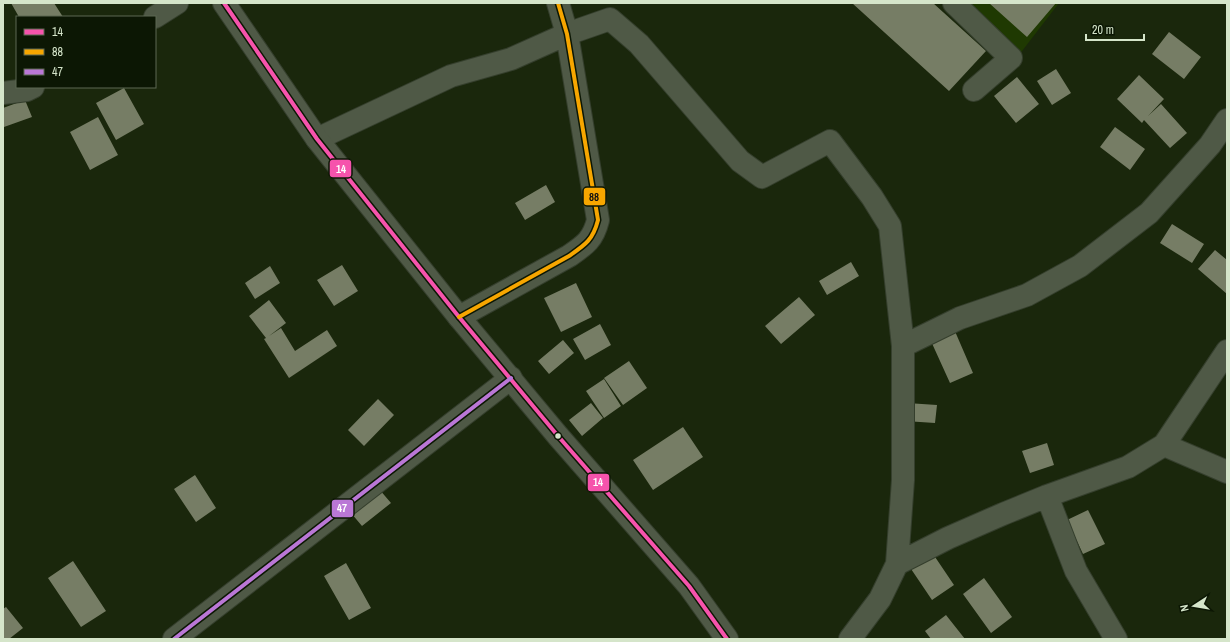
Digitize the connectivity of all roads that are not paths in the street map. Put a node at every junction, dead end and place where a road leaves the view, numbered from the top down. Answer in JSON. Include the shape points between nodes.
{"nodes":[{"id":1,"x":177,"y":3,"type":"edge"},
{"id":2,"x":224,"y":3,"type":"edge"},
{"id":3,"x":558,"y":3,"type":"edge"},
{"id":4,"x":954,"y":3,"type":"edge"},
{"id":5,"x":156,"y":16,"type":"edge"},
{"id":6,"x":567,"y":34,"type":"junction"},
{"id":7,"x":31,"y":88,"type":"edge"},
{"id":8,"x":974,"y":90,"type":"dead end"},
{"id":9,"x":3,"y":94,"type":"edge"},
{"id":10,"x":1227,"y":120,"type":"edge"},
{"id":11,"x":316,"y":139,"type":"junction"},
{"id":12,"x":459,"y":317,"type":"junction"},
{"id":13,"x":903,"y":346,"type":"junction"},
{"id":14,"x":1227,"y":352,"type":"edge"},
{"id":15,"x":511,"y":378,"type":"junction"},
{"id":16,"x":1164,"y":445,"type":"junction"},
{"id":17,"x":1227,"y":472,"type":"edge"},
{"id":18,"x":1046,"y":496,"type":"junction"},
{"id":19,"x":897,"y":564,"type":"junction"},
{"id":20,"x":174,"y":639,"type":"edge"},
{"id":21,"x":727,"y":639,"type":"edge"},
{"id":22,"x":850,"y":639,"type":"edge"},
{"id":23,"x":1116,"y":639,"type":"edge"}],
"edges":[{"from":1,"to":5,"type":"street"},
{"from":2,"to":11,"type":"street"},
{"from":3,"to":6,"type":"street"},
{"from":4,"to":8,"type":"street","via":[[1011,58]]},
{"from":6,"to":11,"type":"street","via":[[511,59],[451,76]]},
{"from":6,"to":12,"type":"street","via":[[598,220],[595,232],[584,246],[569,256]]},
{"from":6,"to":13,"type":"street","via":[[610,20],[639,44],[740,161],[762,177],[830,142],[872,197],[890,226]]},
{"from":7,"to":9,"type":"street"},
{"from":10,"to":13,"type":"street","via":[[1210,144],[1149,213],[1080,266],[1027,295],[960,318]]},
{"from":11,"to":12,"type":"street"},
{"from":12,"to":15,"type":"street"},
{"from":13,"to":19,"type":"street","via":[[903,480]]},
{"from":14,"to":16,"type":"street"},
{"from":15,"to":20,"type":"street"},
{"from":15,"to":21,"type":"street","via":[[558,436],[689,586]]},
{"from":16,"to":17,"type":"street"},
{"from":16,"to":18,"type":"street","via":[[1128,468]]},
{"from":18,"to":19,"type":"street","via":[[948,538]]},
{"from":18,"to":23,"type":"street","via":[[1076,571]]},
{"from":19,"to":22,"type":"street","via":[[880,599]]}]}
